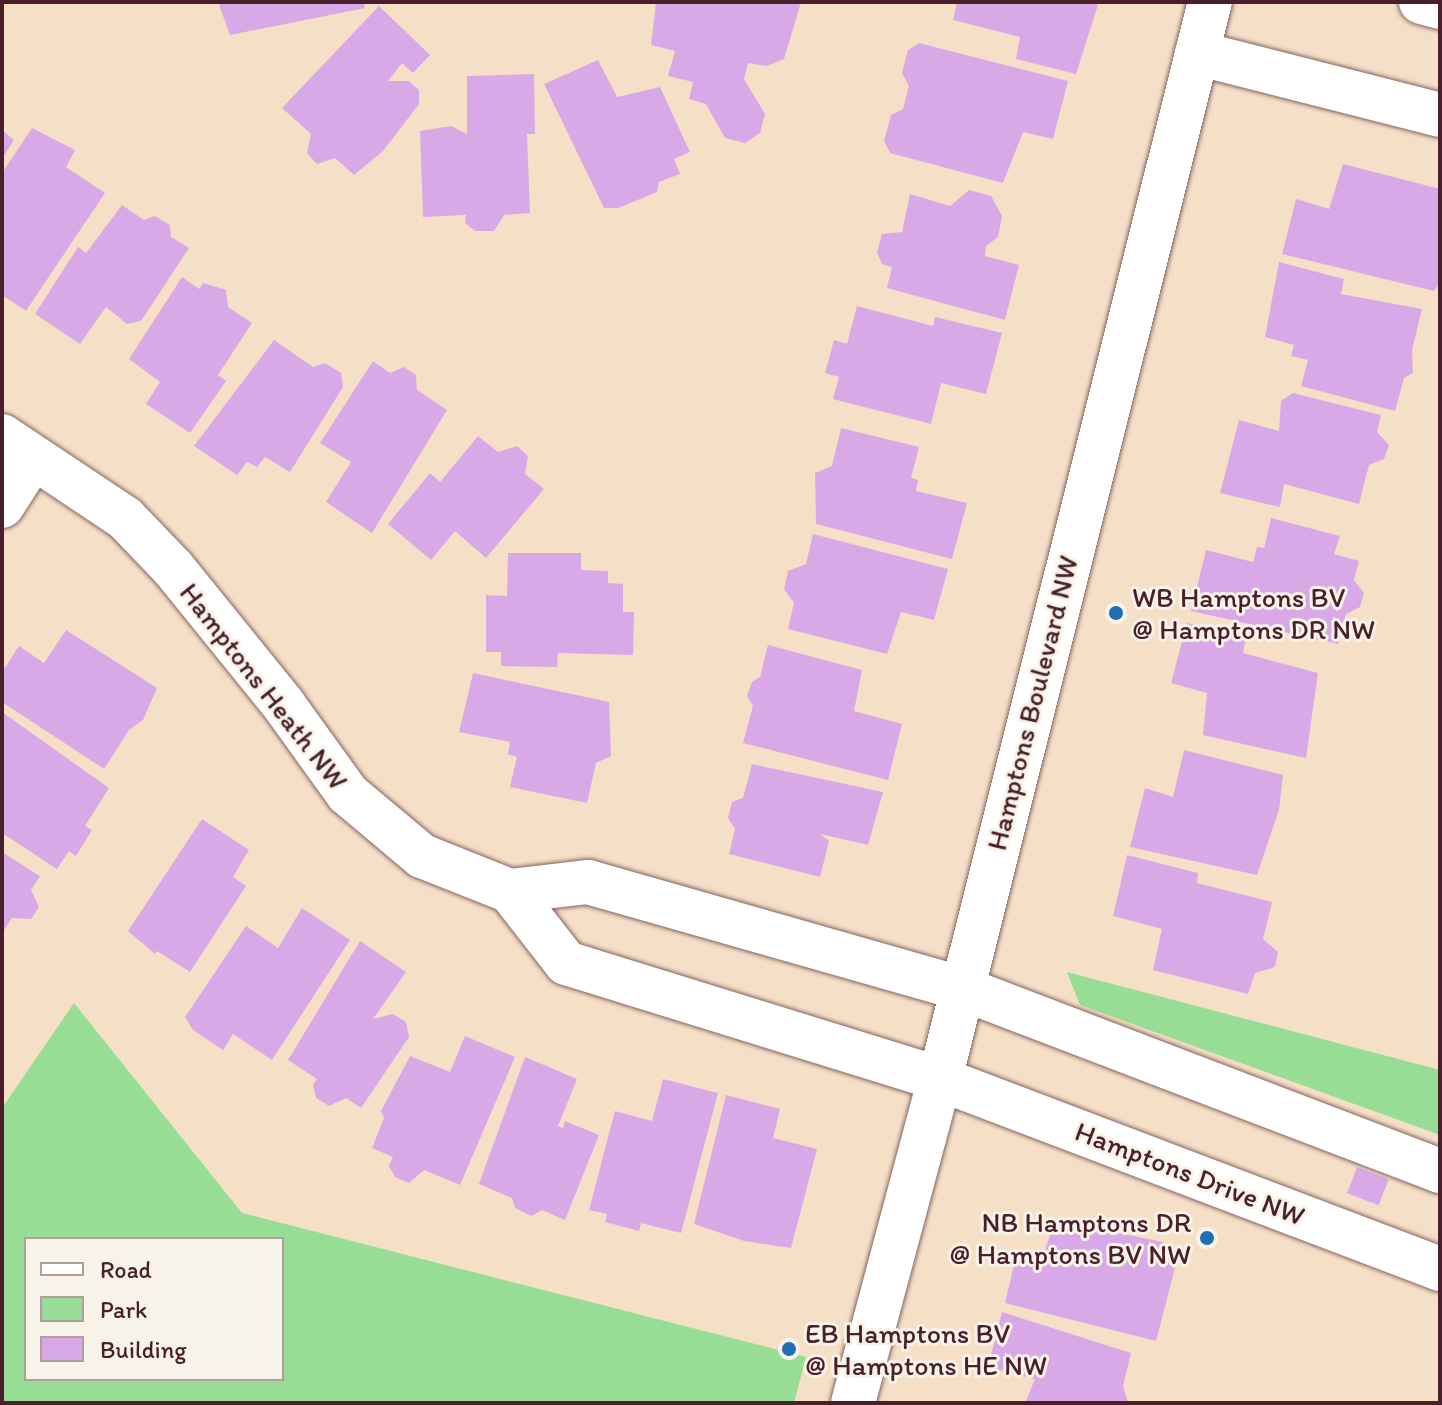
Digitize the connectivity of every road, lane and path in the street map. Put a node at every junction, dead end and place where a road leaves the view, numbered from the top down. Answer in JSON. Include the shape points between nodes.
{"nodes":[{"id":1,"x":1210,"y":2,"type":"edge"},
{"id":2,"x":1421,"y":2,"type":"edge"},
{"id":3,"x":1440,"y":7,"type":"edge"},
{"id":4,"x":1197,"y":53,"type":"junction"},
{"id":5,"x":1440,"y":115,"type":"edge"},
{"id":6,"x":17,"y":447,"type":"edge"},
{"id":7,"x":2,"y":506,"type":"edge"},
{"id":8,"x":510,"y":891,"type":"junction"},
{"id":9,"x":961,"y":988,"type":"junction"},
{"id":10,"x":940,"y":1079,"type":"junction"},
{"id":11,"x":1440,"y":1171,"type":"edge"},
{"id":12,"x":1440,"y":1269,"type":"edge"},
{"id":13,"x":853,"y":1403,"type":"edge"}],
"edges":[{"from":1,"to":4,"type":"street","name":"Hamptons Boulevard NW"},
{"from":2,"to":3,"type":"street"},
{"from":4,"to":5,"type":"street"},
{"from":4,"to":9,"type":"street","name":"Hamptons Boulevard NW"},
{"from":6,"to":7,"type":"street","name":"Hamptons Heath NW"},
{"from":6,"to":8,"type":"street","name":"Hamptons Heath NW","via":[[125,518],[173,568],[348,794],[422,856]]},
{"from":8,"to":9,"type":"street","name":"Hamptons Heath NW","via":[[588,882]]},
{"from":8,"to":10,"type":"street","via":[[566,963]]},
{"from":9,"to":10,"type":"street","name":"Hamptons Boulevard NW"},
{"from":9,"to":11,"type":"street"},
{"from":10,"to":12,"type":"street","name":"Hamptons Drive NW"},
{"from":10,"to":13,"type":"street","name":"Hamptons Boulevard NW"}]}
